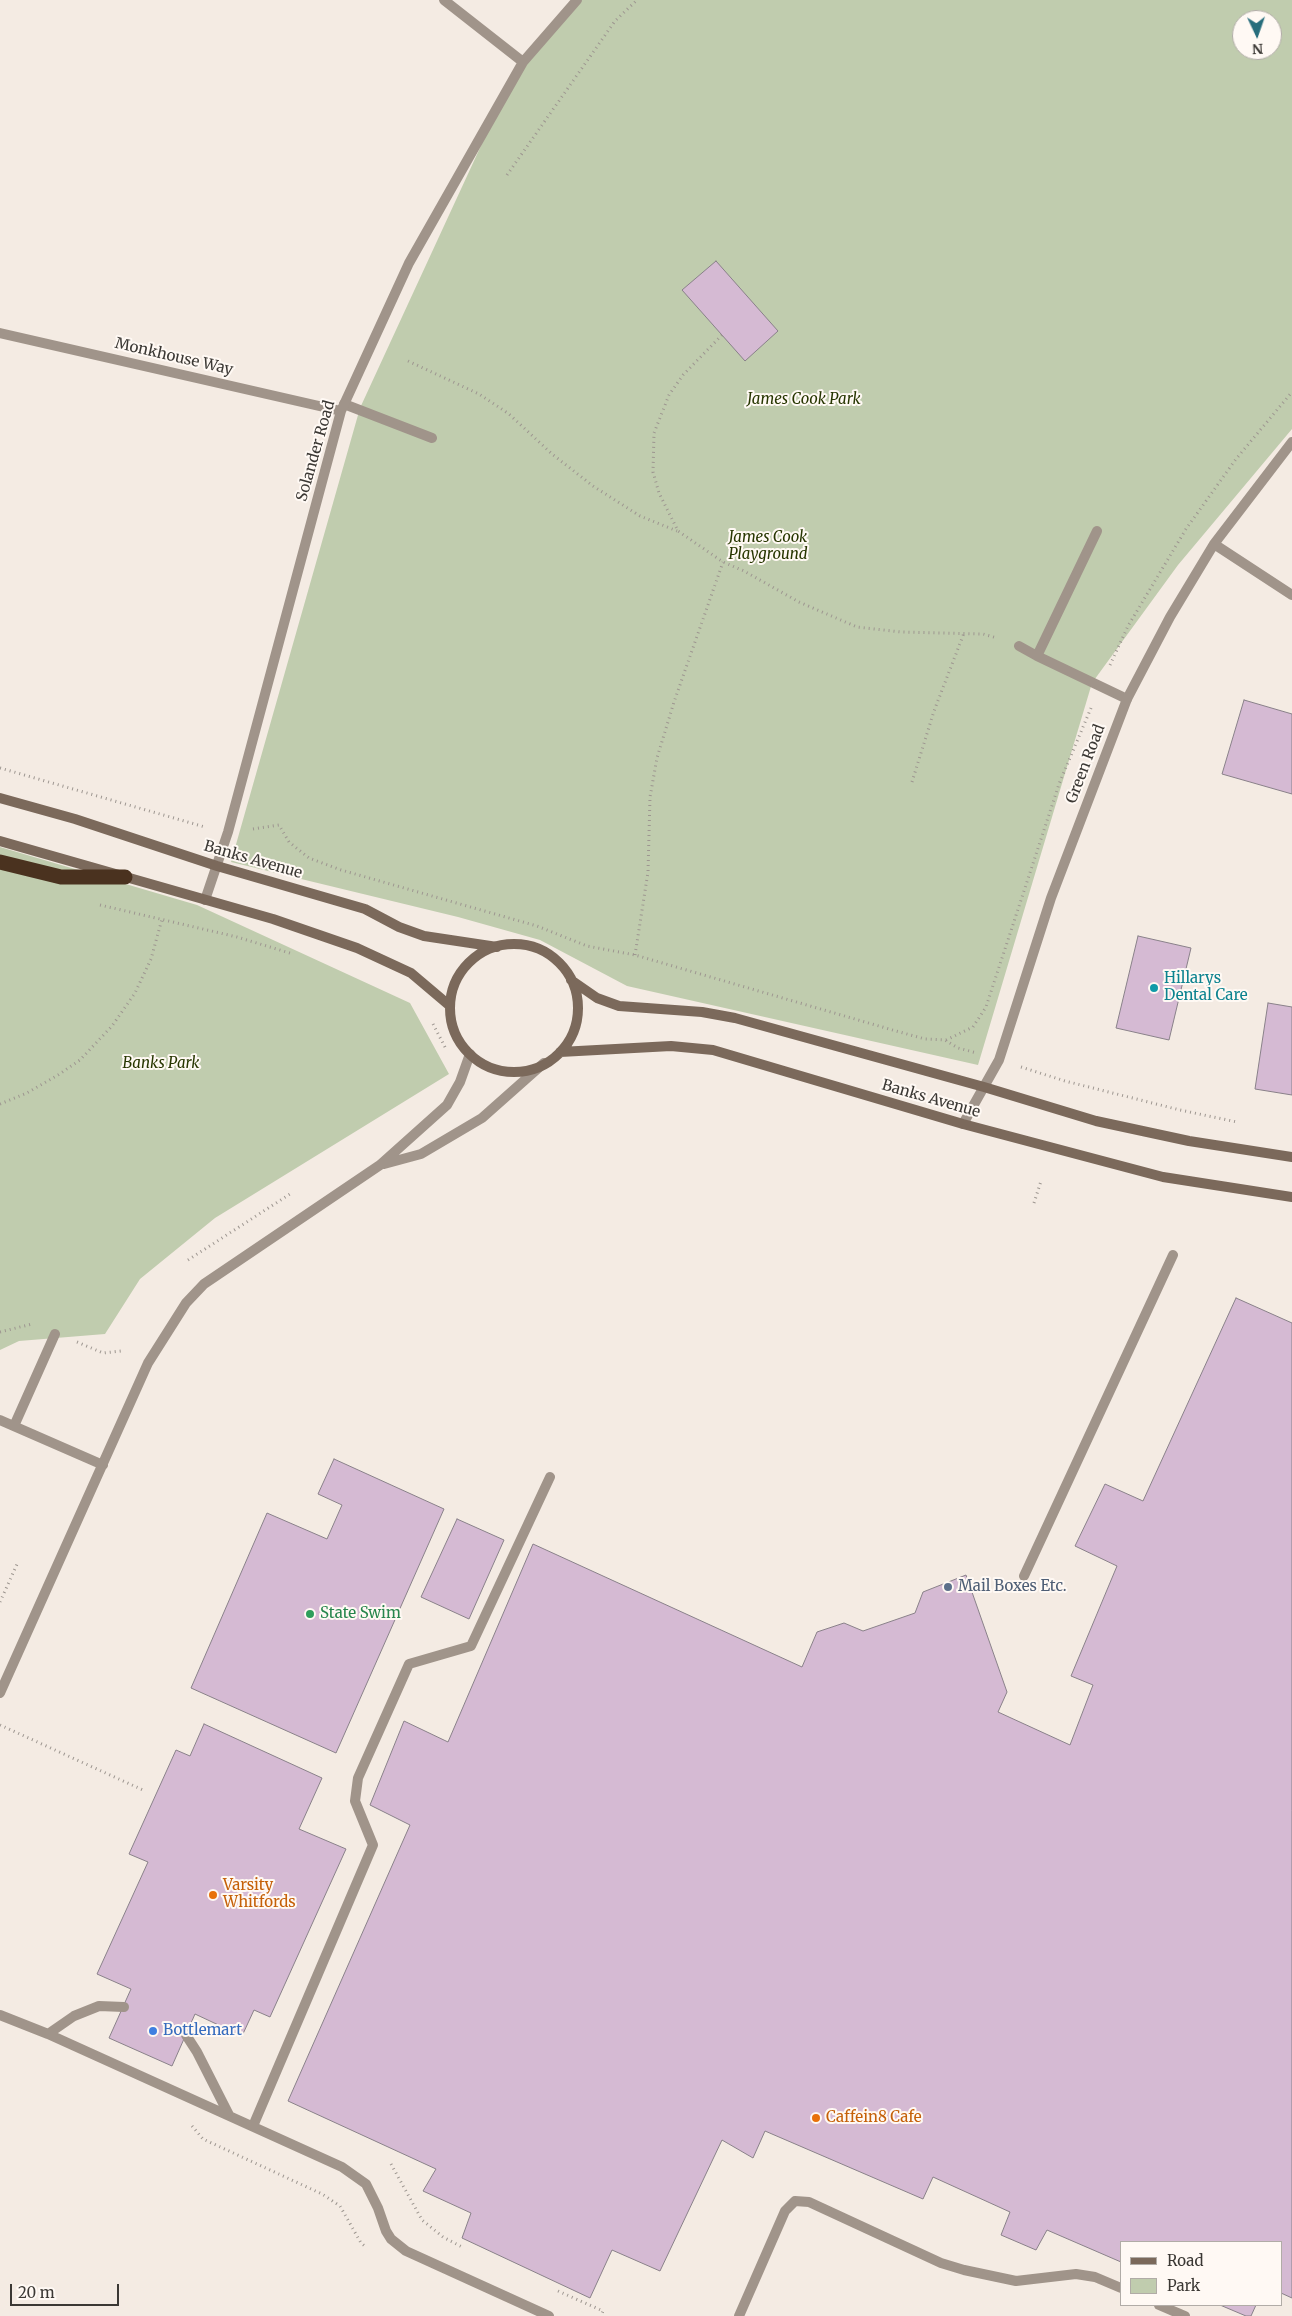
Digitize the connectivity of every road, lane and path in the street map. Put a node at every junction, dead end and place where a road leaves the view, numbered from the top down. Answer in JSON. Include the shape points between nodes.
{"nodes":[{"id":1,"x":444,"y":0,"type":"edge"},
{"id":2,"x":577,"y":0,"type":"edge"},
{"id":3,"x":637,"y":0,"type":"edge"},
{"id":4,"x":523,"y":62,"type":"junction"},
{"id":5,"x":507,"y":175,"type":"dead end"},
{"id":6,"x":0,"y":333,"type":"edge"},
{"id":7,"x":722,"y":335,"type":"dead end"},
{"id":8,"x":408,"y":361,"type":"dead end"},
{"id":9,"x":342,"y":408,"type":"junction"},
{"id":10,"x":432,"y":438,"type":"dead end"},
{"id":11,"x":1292,"y":442,"type":"edge"},
{"id":12,"x":678,"y":531,"type":"junction"},
{"id":13,"x":1097,"y":531,"type":"dead end"},
{"id":14,"x":1214,"y":544,"type":"junction"},
{"id":15,"x":723,"y":562,"type":"junction"},
{"id":16,"x":1292,"y":595,"type":"edge"},
{"id":17,"x":964,"y":633,"type":"junction"},
{"id":18,"x":1019,"y":646,"type":"joint"},
{"id":19,"x":1037,"y":656,"type":"junction"},
{"id":20,"x":1127,"y":699,"type":"junction"},
{"id":21,"x":0,"y":768,"type":"edge"},
{"id":22,"x":912,"y":782,"type":"dead end"},
{"id":23,"x":0,"y":798,"type":"edge"},
{"id":24,"x":228,"y":832,"type":"junction"},
{"id":25,"x":0,"y":842,"type":"edge"},
{"id":26,"x":0,"y":862,"type":"edge"},
{"id":27,"x":217,"y":866,"type":"junction"},
{"id":28,"x":125,"y":877,"type":"junction"},
{"id":29,"x":205,"y":900,"type":"junction"},
{"id":30,"x":94,"y":904,"type":"dead end"},
{"id":31,"x":162,"y":919,"type":"junction"},
{"id":32,"x":497,"y":947,"type":"junction"},
{"id":33,"x":635,"y":955,"type":"junction"},
{"id":34,"x":300,"y":956,"type":"dead end"},
{"id":35,"x":571,"y":980,"type":"junction"},
{"id":36,"x":450,"y":1006,"type":"junction"},
{"id":37,"x":431,"y":1021,"type":"dead end"},
{"id":38,"x":447,"y":1050,"type":"dead end"},
{"id":39,"x":560,"y":1052,"type":"junction"},
{"id":40,"x":470,"y":1054,"type":"junction"},
{"id":41,"x":999,"y":1060,"type":"junction"},
{"id":42,"x":544,"y":1064,"type":"junction"},
{"id":43,"x":984,"y":1087,"type":"junction"},
{"id":44,"x":0,"y":1104,"type":"edge"},
{"id":45,"x":1240,"y":1122,"type":"dead end"},
{"id":46,"x":963,"y":1124,"type":"junction"},
{"id":47,"x":1292,"y":1157,"type":"edge"},
{"id":48,"x":380,"y":1165,"type":"junction"},
{"id":49,"x":1041,"y":1181,"type":"dead end"},
{"id":50,"x":296,"y":1190,"type":"dead end"},
{"id":51,"x":1292,"y":1197,"type":"edge"},
{"id":52,"x":1034,"y":1203,"type":"dead end"},
{"id":53,"x":1173,"y":1255,"type":"dead end"},
{"id":54,"x":188,"y":1260,"type":"dead end"},
{"id":55,"x":56,"y":1334,"type":"dead end"},
{"id":56,"x":0,"y":1420,"type":"edge"},
{"id":57,"x":14,"y":1426,"type":"junction"},
{"id":58,"x":103,"y":1465,"type":"junction"},
{"id":59,"x":550,"y":1477,"type":"dead end"},
{"id":60,"x":18,"y":1562,"type":"dead end"},
{"id":61,"x":1024,"y":1576,"type":"dead end"},
{"id":62,"x":0,"y":1602,"type":"edge"},
{"id":63,"x":0,"y":1693,"type":"edge"},
{"id":64,"x":0,"y":1725,"type":"edge"},
{"id":65,"x":142,"y":1790,"type":"dead end"},
{"id":66,"x":124,"y":2007,"type":"dead end"},
{"id":67,"x":2,"y":2014,"type":"edge"},
{"id":68,"x":48,"y":2034,"type":"junction"},
{"id":69,"x":186,"y":2035,"type":"dead end"},
{"id":70,"x":229,"y":2115,"type":"junction"},
{"id":71,"x":188,"y":2122,"type":"dead end"},
{"id":72,"x":253,"y":2126,"type":"junction"},
{"id":73,"x":391,"y":2164,"type":"dead end"},
{"id":74,"x":367,"y":2248,"type":"dead end"},
{"id":75,"x":472,"y":2252,"type":"dead end"},
{"id":76,"x":550,"y":2288,"type":"dead end"},
{"id":77,"x":1120,"y":2288,"type":"edge"},
{"id":78,"x":1161,"y":2306,"type":"edge"},
{"id":79,"x":549,"y":2316,"type":"edge"},
{"id":80,"x":601,"y":2316,"type":"edge"},
{"id":81,"x":739,"y":2316,"type":"edge"},
{"id":82,"x":1185,"y":2316,"type":"edge"}],
"edges":[{"from":1,"to":4,"type":"street"},
{"from":2,"to":4,"type":"street","name":"Solander Road"},
{"from":3,"to":5,"type":"path","via":[[615,21]]},
{"from":4,"to":9,"type":"street","name":"Solander Road","via":[[410,264]]},
{"from":6,"to":9,"type":"street","name":"Monkhouse Way"},
{"from":7,"to":12,"type":"path","via":[[683,375],[669,395],[654,433],[653,472]]},
{"from":8,"to":12,"type":"path","via":[[480,394],[509,414],[593,486],[640,516]]},
{"from":9,"to":10,"type":"street","name":"Monkhouse Way"},
{"from":9,"to":24,"type":"street","name":"Solander Road"},
{"from":11,"to":14,"type":"street","name":"Green Road"},
{"from":12,"to":15,"type":"path"},
{"from":13,"to":19,"type":"street"},
{"from":14,"to":16,"type":"street"},
{"from":14,"to":20,"type":"street","name":"Green Road","via":[[1170,617]]},
{"from":15,"to":17,"type":"path","via":[[799,602],[856,627]]},
{"from":15,"to":33,"type":"path","via":[[657,758],[650,796],[648,872]]},
{"from":17,"to":18,"type":"path","via":[[983,634]]},
{"from":17,"to":22,"type":"path","via":[[934,711]]},
{"from":18,"to":19,"type":"street"},
{"from":19,"to":20,"type":"street"},
{"from":20,"to":41,"type":"street","name":"Green Road","via":[[1051,898]]},
{"from":21,"to":24,"type":"path","via":[[182,822]]},
{"from":23,"to":27,"type":"street","name":"Banks Avenue"},
{"from":24,"to":27,"type":"street","name":"Solander Road"},
{"from":24,"to":33,"type":"path","via":[[279,825],[289,842],[322,864],[537,926],[587,946]]},
{"from":25,"to":28,"type":"street"},
{"from":26,"to":28,"type":"highway","via":[[61,877]]},
{"from":27,"to":29,"type":"street","name":"Solander Road"},
{"from":27,"to":32,"type":"street","name":"Banks Avenue","via":[[365,909],[398,927],[424,936]]},
{"from":28,"to":29,"type":"street"},
{"from":29,"to":36,"type":"street","via":[[356,948],[411,972]]},
{"from":30,"to":31,"type":"path"},
{"from":31,"to":34,"type":"path","via":[[237,936]]},
{"from":31,"to":44,"type":"path","via":[[151,959],[135,993],[112,1026],[80,1060],[27,1093]]},
{"from":32,"to":35,"type":"street","via":[[516,944],[545,952],[560,964]]},
{"from":32,"to":36,"type":"street","via":[[478,955],[464,968],[454,986]]},
{"from":33,"to":41,"type":"path","via":[[925,1039],[945,1040],[958,1048]]},
{"from":35,"to":39,"type":"street","via":[[577,999],[577,1017],[573,1032]]},
{"from":35,"to":43,"type":"street","name":"Banks Avenue","via":[[597,998],[619,1006],[702,1012],[735,1018]]},
{"from":36,"to":40,"type":"street","via":[[455,1032]]},
{"from":37,"to":38,"type":"path"},
{"from":39,"to":42,"type":"street"},
{"from":39,"to":46,"type":"street","name":"Banks Avenue","via":[[671,1046],[713,1050]]},
{"from":40,"to":42,"type":"street","via":[[493,1068],[506,1071],[526,1070]]},
{"from":40,"to":48,"type":"street","via":[[447,1105]]},
{"from":41,"to":43,"type":"street","name":"Green Road"},
{"from":41,"to":45,"type":"path","via":[[1065,1081]]},
{"from":42,"to":48,"type":"street","via":[[482,1118],[421,1154]]},
{"from":43,"to":46,"type":"street","name":"Green Road"},
{"from":43,"to":47,"type":"street","name":"Banks Avenue","via":[[1096,1121],[1189,1141]]},
{"from":46,"to":51,"type":"street","name":"Banks Avenue","via":[[1163,1177]]},
{"from":48,"to":58,"type":"street","via":[[198,1290],[186,1303],[148,1363]]},
{"from":49,"to":52,"type":"path"},
{"from":50,"to":54,"type":"path"},
{"from":53,"to":61,"type":"street"},
{"from":55,"to":57,"type":"street"},
{"from":56,"to":57,"type":"street"},
{"from":57,"to":58,"type":"street"},
{"from":58,"to":63,"type":"street"},
{"from":59,"to":72,"type":"street","via":[[471,1646],[409,1664],[358,1778],[354,1800],[373,1845]]},
{"from":60,"to":62,"type":"path"},
{"from":64,"to":65,"type":"path"},
{"from":66,"to":68,"type":"street","via":[[99,2006],[74,2016]]},
{"from":67,"to":68,"type":"street"},
{"from":68,"to":70,"type":"street"},
{"from":69,"to":70,"type":"street"},
{"from":70,"to":72,"type":"street"},
{"from":71,"to":74,"type":"path","via":[[203,2139],[322,2194],[340,2206]]},
{"from":72,"to":79,"type":"street","via":[[354,2173],[366,2184],[386,2231],[406,2251]]},
{"from":73,"to":75,"type":"path","via":[[422,2220],[443,2237]]},
{"from":76,"to":80,"type":"path","via":[[603,2311]]},
{"from":77,"to":81,"type":"street","via":[[1096,2277],[1076,2274],[1016,2281],[964,2270],[941,2263],[809,2202],[795,2201],[785,2211]]},
{"from":78,"to":82,"type":"street"}]}
